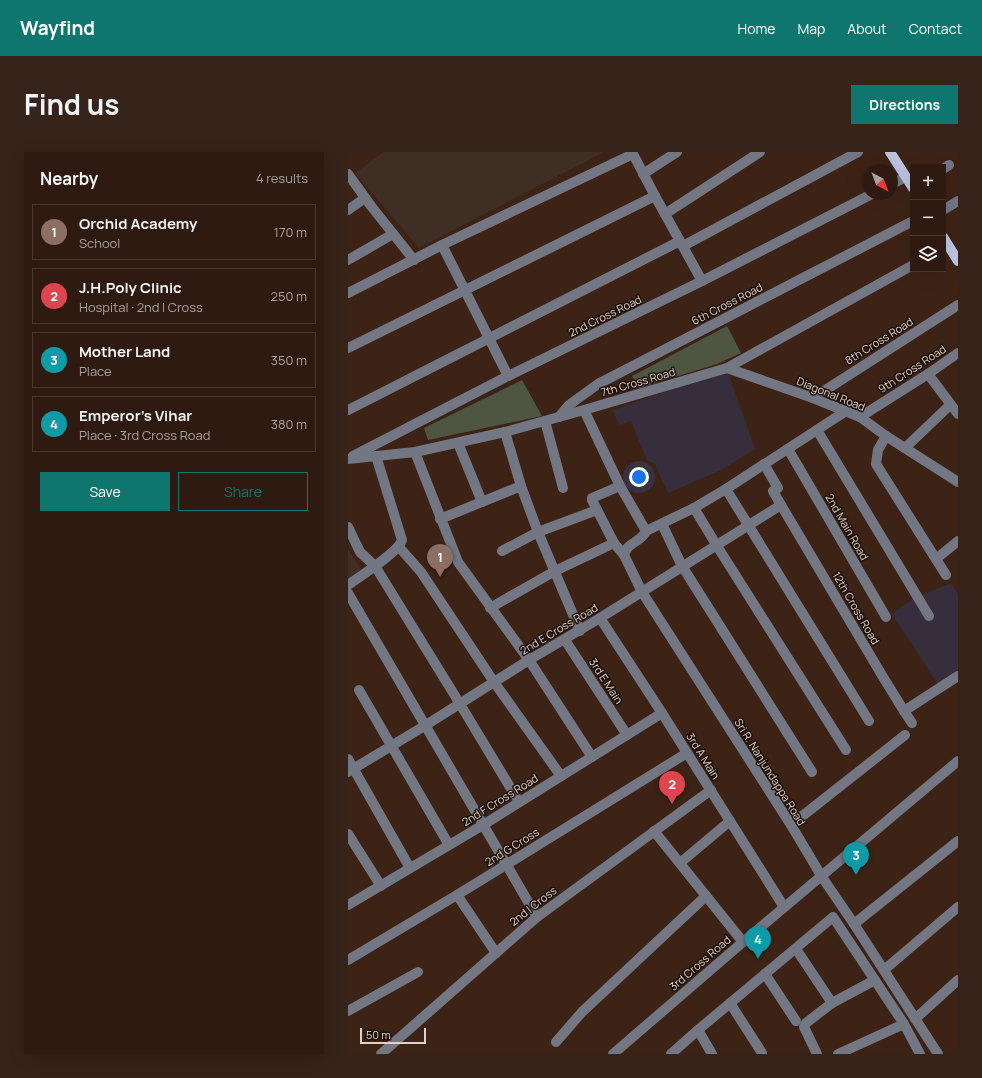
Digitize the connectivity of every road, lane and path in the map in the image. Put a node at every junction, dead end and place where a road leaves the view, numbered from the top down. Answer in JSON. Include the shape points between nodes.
{"nodes":[{"id":1,"x":677,"y":152,"type":"edge"},
{"id":2,"x":760,"y":152,"type":"edge"},
{"id":3,"x":858,"y":152,"type":"edge"},
{"id":4,"x":890,"y":152,"type":"edge"},
{"id":5,"x":348,"y":174,"type":"edge"},
{"id":6,"x":643,"y":174,"type":"junction"},
{"id":7,"x":906,"y":177,"type":"junction"},
{"id":8,"x":898,"y":181,"type":"edge"},
{"id":9,"x":910,"y":183,"type":"edge"},
{"id":10,"x":655,"y":196,"type":"junction"},
{"id":11,"x":365,"y":198,"type":"junction"},
{"id":12,"x":862,"y":199,"type":"edge"},
{"id":13,"x":958,"y":201,"type":"edge"},
{"id":14,"x":946,"y":208,"type":"edge"},
{"id":15,"x":348,"y":210,"type":"edge"},
{"id":16,"x":665,"y":214,"type":"junction"},
{"id":17,"x":910,"y":223,"type":"edge"},
{"id":18,"x":393,"y":234,"type":"junction"},
{"id":19,"x":681,"y":244,"type":"junction"},
{"id":20,"x":946,"y":244,"type":"edge"},
{"id":21,"x":442,"y":245,"type":"junction"},
{"id":22,"x":348,"y":260,"type":"edge"},
{"id":23,"x":414,"y":260,"type":"junction"},
{"id":24,"x":958,"y":261,"type":"edge"},
{"id":25,"x":910,"y":267,"type":"edge"},
{"id":26,"x":702,"y":281,"type":"junction"},
{"id":27,"x":464,"y":290,"type":"junction"},
{"id":28,"x":348,"y":293,"type":"edge"},
{"id":29,"x":958,"y":305,"type":"edge"},
{"id":30,"x":488,"y":338,"type":"junction"},
{"id":31,"x":348,"y":348,"type":"edge"},
{"id":32,"x":958,"y":353,"type":"edge"},
{"id":33,"x":727,"y":368,"type":"junction"},
{"id":34,"x":928,"y":374,"type":"junction"},
{"id":35,"x":508,"y":376,"type":"junction"},
{"id":36,"x":813,"y":398,"type":"junction"},
{"id":37,"x":950,"y":405,"type":"junction"},
{"id":38,"x":348,"y":410,"type":"edge"},
{"id":39,"x":584,"y":410,"type":"junction"},
{"id":40,"x":846,"y":411,"type":"junction"},
{"id":41,"x":958,"y":414,"type":"edge"},
{"id":42,"x":860,"y":417,"type":"junction"},
{"id":43,"x":559,"y":418,"type":"junction"},
{"id":44,"x":545,"y":421,"type":"junction"},
{"id":45,"x":817,"y":430,"type":"junction"},
{"id":46,"x":504,"y":432,"type":"junction"},
{"id":47,"x":886,"y":436,"type":"junction"},
{"id":48,"x":458,"y":442,"type":"junction"},
{"id":49,"x":905,"y":448,"type":"junction"},
{"id":50,"x":788,"y":449,"type":"junction"},
{"id":51,"x":415,"y":452,"type":"junction"},
{"id":52,"x":376,"y":456,"type":"junction"},
{"id":53,"x":348,"y":459,"type":"edge"},
{"id":54,"x":764,"y":464,"type":"junction"},
{"id":55,"x":958,"y":482,"type":"edge"},
{"id":56,"x":521,"y":486,"type":"junction"},
{"id":57,"x":620,"y":486,"type":"junction"},
{"id":58,"x":563,"y":488,"type":"dead end"},
{"id":59,"x":726,"y":489,"type":"junction"},
{"id":60,"x":482,"y":502,"type":"junction"},
{"id":61,"x":781,"y":505,"type":"junction"},
{"id":62,"x":694,"y":508,"type":"junction"},
{"id":63,"x":597,"y":510,"type":"junction"},
{"id":64,"x":440,"y":519,"type":"junction"},
{"id":65,"x":662,"y":524,"type":"junction"},
{"id":66,"x":748,"y":526,"type":"junction"},
{"id":67,"x":348,"y":527,"type":"edge"},
{"id":68,"x":646,"y":531,"type":"junction"},
{"id":69,"x":538,"y":532,"type":"junction"},
{"id":70,"x":958,"y":541,"type":"edge"},
{"id":71,"x":614,"y":544,"type":"junction"},
{"id":72,"x":717,"y":546,"type":"junction"},
{"id":73,"x":399,"y":547,"type":"junction"},
{"id":74,"x":502,"y":552,"type":"dead end"},
{"id":75,"x":624,"y":554,"type":"junction"},
{"id":76,"x":936,"y":559,"type":"junction"},
{"id":77,"x":375,"y":566,"type":"junction"},
{"id":78,"x":682,"y":566,"type":"junction"},
{"id":79,"x":555,"y":571,"type":"junction"},
{"id":80,"x":946,"y":575,"type":"dead end"},
{"id":81,"x":348,"y":585,"type":"edge"},
{"id":82,"x":642,"y":592,"type":"junction"},
{"id":83,"x":348,"y":593,"type":"edge"},
{"id":84,"x":490,"y":608,"type":"junction"},
{"id":85,"x":929,"y":616,"type":"dead end"},
{"id":86,"x":886,"y":617,"type":"dead end"},
{"id":87,"x":600,"y":618,"type":"junction"},
{"id":88,"x":580,"y":630,"type":"junction"},
{"id":89,"x":565,"y":640,"type":"junction"},
{"id":90,"x":529,"y":660,"type":"junction"},
{"id":91,"x":958,"y":676,"type":"edge"},
{"id":92,"x":494,"y":682,"type":"junction"},
{"id":93,"x":359,"y":690,"type":"dead end"},
{"id":94,"x":460,"y":704,"type":"junction"},
{"id":95,"x":904,"y":711,"type":"junction"},
{"id":96,"x":662,"y":713,"type":"junction"},
{"id":97,"x":869,"y":721,"type":"dead end"},
{"id":98,"x":912,"y":723,"type":"dead end"},
{"id":99,"x":426,"y":725,"type":"junction"},
{"id":100,"x":627,"y":735,"type":"junction"},
{"id":101,"x":905,"y":735,"type":"dead end"},
{"id":102,"x":391,"y":745,"type":"junction"},
{"id":103,"x":846,"y":750,"type":"dead end"},
{"id":104,"x":687,"y":753,"type":"junction"},
{"id":105,"x":592,"y":757,"type":"junction"},
{"id":106,"x":348,"y":759,"type":"edge"},
{"id":107,"x":958,"y":761,"type":"edge"},
{"id":108,"x":351,"y":770,"type":"edge"},
{"id":109,"x":812,"y":772,"type":"dead end"},
{"id":110,"x":561,"y":776,"type":"junction"},
{"id":111,"x":710,"y":790,"type":"junction"},
{"id":112,"x":519,"y":802,"type":"junction"},
{"id":113,"x":730,"y":821,"type":"junction"},
{"id":114,"x":483,"y":825,"type":"junction"},
{"id":115,"x":791,"y":825,"type":"junction"},
{"id":116,"x":654,"y":831,"type":"junction"},
{"id":117,"x":348,"y":834,"type":"edge"},
{"id":118,"x":958,"y":841,"type":"edge"},
{"id":119,"x":449,"y":845,"type":"junction"},
{"id":120,"x":680,"y":863,"type":"junction"},
{"id":121,"x":506,"y":865,"type":"junction"},
{"id":122,"x":410,"y":868,"type":"junction"},
{"id":123,"x":822,"y":877,"type":"junction"},
{"id":124,"x":380,"y":886,"type":"junction"},
{"id":125,"x":457,"y":896,"type":"junction"},
{"id":126,"x":706,"y":896,"type":"junction"},
{"id":127,"x":348,"y":905,"type":"edge"},
{"id":128,"x":784,"y":907,"type":"junction"},
{"id":129,"x":958,"y":907,"type":"edge"},
{"id":130,"x":537,"y":917,"type":"junction"},
{"id":131,"x":854,"y":924,"type":"junction"},
{"id":132,"x":743,"y":942,"type":"junction"},
{"id":133,"x":796,"y":949,"type":"junction"},
{"id":134,"x":496,"y":953,"type":"junction"},
{"id":135,"x":348,"y":960,"type":"edge"},
{"id":136,"x":884,"y":970,"type":"junction"},
{"id":137,"x":418,"y":972,"type":"dead end"},
{"id":138,"x":765,"y":974,"type":"junction"},
{"id":139,"x":876,"y":980,"type":"junction"},
{"id":140,"x":958,"y":980,"type":"edge"},
{"id":141,"x":730,"y":1003,"type":"junction"},
{"id":142,"x":832,"y":1003,"type":"junction"},
{"id":143,"x":348,"y":1011,"type":"edge"},
{"id":144,"x":915,"y":1019,"type":"junction"},
{"id":145,"x":796,"y":1021,"type":"dead end"},
{"id":146,"x":904,"y":1024,"type":"junction"},
{"id":147,"x":698,"y":1030,"type":"junction"},
{"id":148,"x":556,"y":1042,"type":"dead end"},
{"id":149,"x":762,"y":1053,"type":"dead end"},
{"id":150,"x":381,"y":1054,"type":"edge"},
{"id":151,"x":613,"y":1054,"type":"edge"},
{"id":152,"x":671,"y":1054,"type":"edge"},
{"id":153,"x":712,"y":1054,"type":"edge"},
{"id":154,"x":817,"y":1054,"type":"edge"},
{"id":155,"x":838,"y":1054,"type":"edge"},
{"id":156,"x":920,"y":1054,"type":"edge"},
{"id":157,"x":938,"y":1054,"type":"edge"}],
"edges":[{"from":1,"to":6,"type":"street"},
{"from":2,"to":16,"type":"street"},
{"from":3,"to":19,"type":"street"},
{"from":4,"to":7,"type":"main road"},
{"from":5,"to":11,"type":"street"},
{"from":6,"to":10,"type":"street"},
{"from":6,"to":21,"type":"street","via":[[633,154]]},
{"from":7,"to":8,"type":"street"},
{"from":7,"to":9,"type":"main road"},
{"from":10,"to":16,"type":"street"},
{"from":10,"to":27,"type":"street"},
{"from":11,"to":15,"type":"street"},
{"from":11,"to":18,"type":"street"},
{"from":12,"to":26,"type":"street","name":"2nd Cross Road"},
{"from":13,"to":14,"type":"street"},
{"from":16,"to":19,"type":"street"},
{"from":17,"to":43,"type":"street","name":"6th Cross Road","via":[[598,384],[569,405]]},
{"from":18,"to":22,"type":"street"},
{"from":18,"to":23,"type":"street"},
{"from":19,"to":26,"type":"street"},
{"from":19,"to":30,"type":"street"},
{"from":20,"to":24,"type":"main road"},
{"from":21,"to":23,"type":"street"},
{"from":21,"to":27,"type":"street"},
{"from":23,"to":28,"type":"street"},
{"from":25,"to":33,"type":"street","name":"7th Cross Road"},
{"from":26,"to":35,"type":"street","name":"2nd Cross Road"},
{"from":27,"to":30,"type":"street"},
{"from":27,"to":31,"type":"street"},
{"from":29,"to":36,"type":"street","name":"8th Cross Road"},
{"from":30,"to":35,"type":"street"},
{"from":30,"to":38,"type":"street"},
{"from":32,"to":34,"type":"street","name":"9th Cross Road"},
{"from":33,"to":36,"type":"street","name":"Diagonal Road"},
{"from":33,"to":39,"type":"street","name":"7th Cross Road"},
{"from":34,"to":37,"type":"street"},
{"from":34,"to":42,"type":"street","name":"9th Cross Road"},
{"from":35,"to":53,"type":"street","name":"2nd Cross Road"},
{"from":36,"to":40,"type":"street","name":"Diagonal Road"},
{"from":37,"to":41,"type":"street"},
{"from":37,"to":49,"type":"street"},
{"from":39,"to":43,"type":"street","name":"7th Cross Road"},
{"from":39,"to":57,"type":"street"},
{"from":40,"to":42,"type":"street","name":"Diagonal Road"},
{"from":40,"to":45,"type":"street"},
{"from":42,"to":47,"type":"street","name":"Diagonal Road"},
{"from":43,"to":44,"type":"street","name":"7th Cross Road"},
{"from":44,"to":46,"type":"street","name":"7th Cross Road"},
{"from":44,"to":58,"type":"street"},
{"from":45,"to":50,"type":"street"},
{"from":45,"to":85,"type":"street"},
{"from":46,"to":48,"type":"street","name":"7th Cross Road"},
{"from":46,"to":56,"type":"street"},
{"from":47,"to":49,"type":"street","name":"Diagonal Road"},
{"from":47,"to":76,"type":"street","via":[[878,450],[876,464]]},
{"from":48,"to":51,"type":"street","name":"7th Cross Road"},
{"from":48,"to":60,"type":"street"},
{"from":49,"to":55,"type":"street","name":"Diagonal Road"},
{"from":50,"to":54,"type":"street"},
{"from":50,"to":86,"type":"street","name":"2nd Main Road"},
{"from":51,"to":52,"type":"street","name":"7th Cross Road"},
{"from":51,"to":64,"type":"street"},
{"from":52,"to":53,"type":"street","name":"7th Cross Road"},
{"from":52,"to":73,"type":"street","via":[[402,540]]},
{"from":54,"to":59,"type":"street"},
{"from":54,"to":61,"type":"street","name":"12th Cross Road","via":[[778,488],[773,491]]},
{"from":56,"to":60,"type":"street"},
{"from":56,"to":69,"type":"street"},
{"from":57,"to":63,"type":"street","name":"Sri R. Nanjundappa Road","via":[[592,498]]},
{"from":57,"to":68,"type":"street"},
{"from":59,"to":62,"type":"street"},
{"from":59,"to":66,"type":"street"},
{"from":60,"to":64,"type":"street"},
{"from":61,"to":66,"type":"street","name":"2nd E Cross Road"},
{"from":61,"to":95,"type":"street","name":"12th Cross Road"},
{"from":62,"to":65,"type":"street"},
{"from":62,"to":72,"type":"street"},
{"from":63,"to":69,"type":"street"},
{"from":63,"to":71,"type":"street","name":"Sri R. Nanjundappa Road"},
{"from":64,"to":84,"type":"street","via":[[458,562]]},
{"from":65,"to":68,"type":"street"},
{"from":65,"to":78,"type":"street"},
{"from":66,"to":72,"type":"street","name":"2nd E Cross Road"},
{"from":66,"to":97,"type":"street"},
{"from":67,"to":77,"type":"street","via":[[360,552]]},
{"from":68,"to":75,"type":"street","via":[[644,536],[627,547]]},
{"from":69,"to":74,"type":"street"},
{"from":69,"to":79,"type":"street"},
{"from":70,"to":76,"type":"street"},
{"from":71,"to":75,"type":"street","name":"Sri R. Nanjundappa Road"},
{"from":71,"to":79,"type":"street"},
{"from":72,"to":78,"type":"street","name":"2nd E Cross Road"},
{"from":72,"to":103,"type":"street"},
{"from":73,"to":77,"type":"street"},
{"from":73,"to":92,"type":"street","via":[[421,572]]},
{"from":75,"to":82,"type":"street","name":"Sri R. Nanjundappa Road"},
{"from":76,"to":80,"type":"street"},
{"from":77,"to":81,"type":"street"},
{"from":77,"to":94,"type":"street"},
{"from":78,"to":82,"type":"street","name":"2nd E Cross Road"},
{"from":78,"to":109,"type":"street"},
{"from":79,"to":84,"type":"street"},
{"from":79,"to":88,"type":"street"},
{"from":82,"to":87,"type":"street","name":"2nd E Cross Road"},
{"from":82,"to":115,"type":"street","name":"Sri R. Nanjundappa Road"},
{"from":83,"to":99,"type":"street"},
{"from":84,"to":90,"type":"street"},
{"from":87,"to":88,"type":"street","name":"2nd E Cross Road"},
{"from":87,"to":96,"type":"street","name":"3rd A Main"},
{"from":88,"to":89,"type":"street","name":"2nd E Cross Road"},
{"from":89,"to":90,"type":"street","name":"2nd E Cross Road"},
{"from":89,"to":100,"type":"street","name":"3rd E Main"},
{"from":90,"to":92,"type":"street","name":"2nd E Cross Road"},
{"from":90,"to":105,"type":"street"},
{"from":91,"to":95,"type":"street"},
{"from":92,"to":94,"type":"street","name":"2nd E Cross Road"},
{"from":92,"to":110,"type":"street"},
{"from":93,"to":102,"type":"street"},
{"from":94,"to":99,"type":"street","name":"2nd E Cross Road"},
{"from":94,"to":112,"type":"street"},
{"from":95,"to":98,"type":"street","name":"12th Cross Road"},
{"from":96,"to":100,"type":"street","name":"2nd F Cross Road"},
{"from":96,"to":104,"type":"street","name":"3rd A Main"},
{"from":99,"to":102,"type":"street","name":"2nd E Cross Road"},
{"from":99,"to":114,"type":"street"},
{"from":100,"to":105,"type":"street","name":"2nd F Cross Road"},
{"from":101,"to":115,"type":"street"},
{"from":102,"to":108,"type":"street","name":"2nd E Cross Road"},
{"from":102,"to":119,"type":"street"},
{"from":104,"to":111,"type":"street","name":"3rd A Main"},
{"from":104,"to":121,"type":"street","name":"2nd G Cross"},
{"from":105,"to":110,"type":"street","name":"2nd F Cross Road"},
{"from":106,"to":108,"type":"street"},
{"from":107,"to":123,"type":"street","name":"3rd Cross Road"},
{"from":108,"to":122,"type":"street"},
{"from":110,"to":112,"type":"street","name":"2nd F Cross Road"},
{"from":111,"to":113,"type":"street","name":"3rd A Main"},
{"from":111,"to":116,"type":"street","name":"2nd I Cross"},
{"from":112,"to":114,"type":"street","name":"2nd F Cross Road"},
{"from":113,"to":120,"type":"street"},
{"from":113,"to":128,"type":"street","name":"3rd A Main"},
{"from":114,"to":119,"type":"street","name":"2nd F Cross Road"},
{"from":114,"to":121,"type":"street"},
{"from":115,"to":123,"type":"street","name":"Sri R. Nanjundappa Road"},
{"from":116,"to":120,"type":"street"},
{"from":116,"to":130,"type":"street","name":"2nd I Cross"},
{"from":117,"to":124,"type":"street"},
{"from":118,"to":131,"type":"street"},
{"from":119,"to":122,"type":"street","name":"2nd F Cross Road"},
{"from":120,"to":126,"type":"street"},
{"from":121,"to":125,"type":"street","name":"2nd G Cross"},
{"from":121,"to":130,"type":"street"},
{"from":122,"to":124,"type":"street","name":"2nd F Cross Road"},
{"from":123,"to":128,"type":"street","name":"3rd Cross Road"},
{"from":123,"to":131,"type":"street","name":"Sri R. Nanjundappa Road"},
{"from":124,"to":127,"type":"street","name":"2nd F Cross Road"},
{"from":125,"to":134,"type":"street"},
{"from":125,"to":135,"type":"street","name":"2nd G Cross"},
{"from":126,"to":132,"type":"street"},
{"from":126,"to":148,"type":"street","via":[[582,1012]]},
{"from":128,"to":132,"type":"street","name":"3rd Cross Road"},
{"from":129,"to":136,"type":"street"},
{"from":130,"to":134,"type":"street","name":"2nd I Cross"},
{"from":131,"to":136,"type":"street","name":"Sri R. Nanjundappa Road"},
{"from":132,"to":151,"type":"street","name":"3rd Cross Road"},
{"from":133,"to":138,"type":"street"},
{"from":133,"to":139,"type":"street","via":[[833,917]]},
{"from":133,"to":142,"type":"street"},
{"from":134,"to":150,"type":"street","name":"2nd I Cross"},
{"from":136,"to":144,"type":"street","name":"Sri R. Nanjundappa Road"},
{"from":137,"to":143,"type":"street"},
{"from":138,"to":141,"type":"street"},
{"from":138,"to":145,"type":"street"},
{"from":139,"to":142,"type":"street"},
{"from":139,"to":146,"type":"street"},
{"from":140,"to":144,"type":"street"},
{"from":141,"to":147,"type":"street"},
{"from":141,"to":149,"type":"street"},
{"from":142,"to":154,"type":"street","via":[[804,1027]]},
{"from":144,"to":157,"type":"street","name":"Sri R. Nanjundappa Road"},
{"from":146,"to":155,"type":"street"},
{"from":146,"to":156,"type":"street"},
{"from":147,"to":152,"type":"street"},
{"from":147,"to":153,"type":"street"}]}
